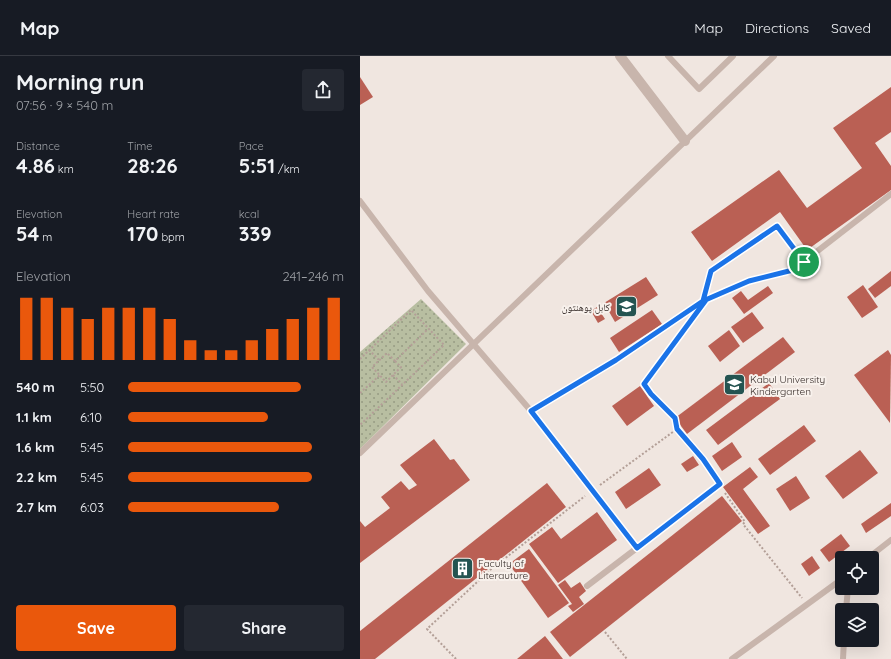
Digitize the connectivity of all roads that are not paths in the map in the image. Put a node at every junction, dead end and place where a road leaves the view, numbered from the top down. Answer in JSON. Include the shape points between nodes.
{"nodes":[{"id":1,"x":620,"y":56,"type":"edge"},
{"id":2,"x":668,"y":56,"type":"edge"},
{"id":3,"x":733,"y":56,"type":"edge"},
{"id":4,"x":774,"y":56,"type":"edge"},
{"id":5,"x":686,"y":141,"type":"junction"},
{"id":6,"x":891,"y":194,"type":"edge"},
{"id":7,"x":360,"y":201,"type":"edge"},
{"id":8,"x":473,"y":344,"type":"junction"},
{"id":9,"x":531,"y":411,"type":"junction"},
{"id":10,"x":360,"y":453,"type":"edge"},
{"id":11,"x":720,"y":484,"type":"road end"},
{"id":12,"x":891,"y":540,"type":"edge"},
{"id":13,"x":637,"y":548,"type":"junction"},
{"id":14,"x":877,"y":551,"type":"edge"},
{"id":15,"x":835,"y":584,"type":"edge"},
{"id":16,"x":587,"y":586,"type":"dead end"},
{"id":17,"x":844,"y":647,"type":"edge"},
{"id":18,"x":732,"y":659,"type":"edge"},
{"id":19,"x":843,"y":659,"type":"edge"}],
"edges":[{"from":1,"to":5,"type":"street"},
{"from":2,"to":3,"type":"lane","via":[[699,89]]},
{"from":4,"to":5,"type":"lane"},
{"from":5,"to":8,"type":"lane"},
{"from":6,"to":9,"type":"lane","via":[[793,270],[749,281],[703,301],[616,360]]},
{"from":7,"to":8,"type":"lane","via":[[428,291]]},
{"from":8,"to":9,"type":"lane"},
{"from":8,"to":10,"type":"lane"},
{"from":9,"to":13,"type":"lane"},
{"from":11,"to":13,"type":"lane"},
{"from":12,"to":14,"type":"lane"},
{"from":13,"to":16,"type":"lane"},
{"from":15,"to":18,"type":"lane"},
{"from":17,"to":19,"type":"lane"}]}
